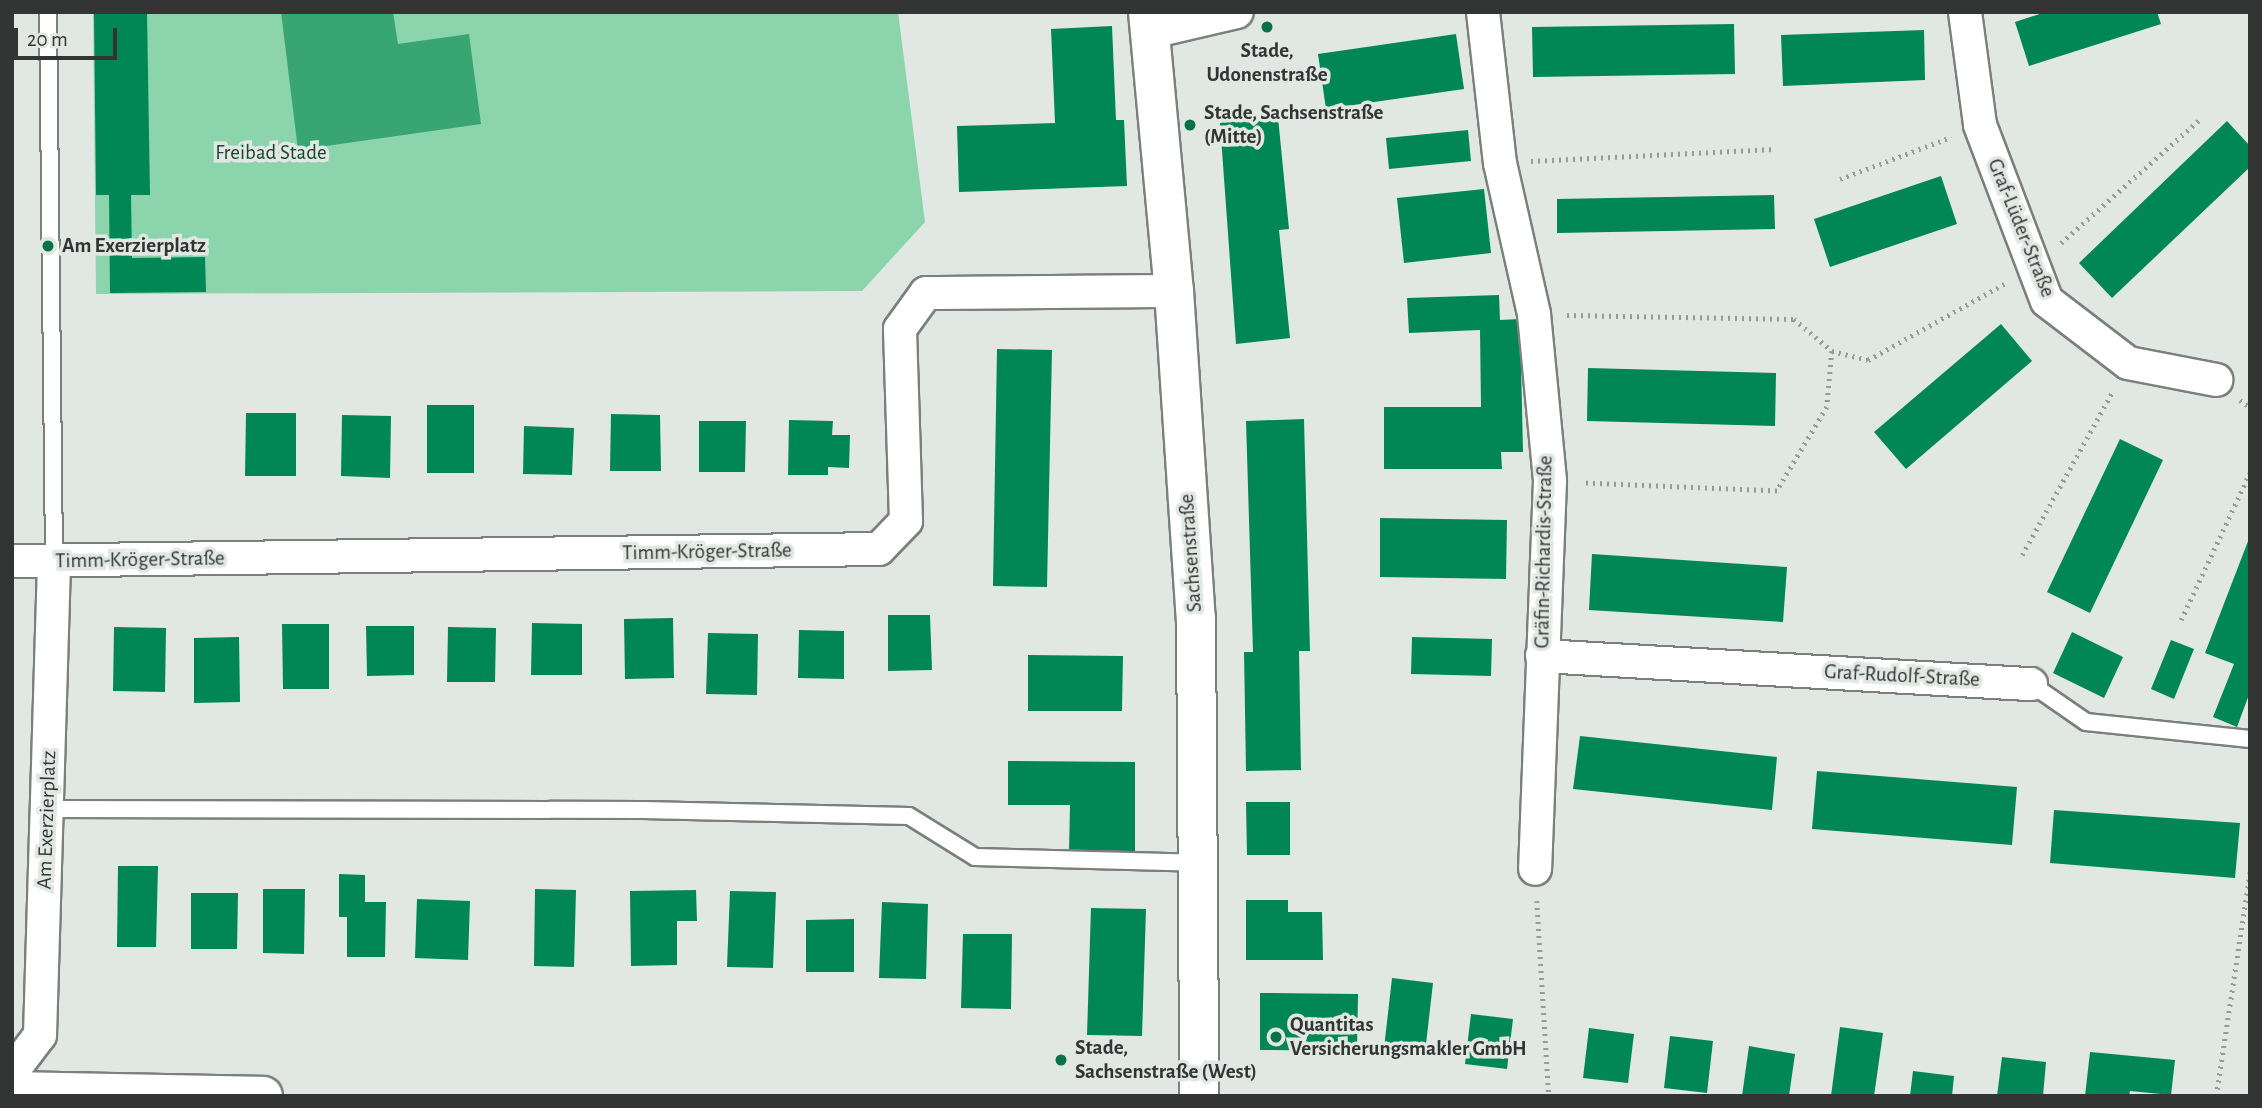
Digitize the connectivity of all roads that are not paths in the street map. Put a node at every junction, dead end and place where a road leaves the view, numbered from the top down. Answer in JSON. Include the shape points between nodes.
{"nodes":[{"id":1,"x":48,"y":12,"type":"edge"},
{"id":2,"x":1237,"y":12,"type":"edge"},
{"id":3,"x":1483,"y":12,"type":"edge"},
{"id":4,"x":1965,"y":12,"type":"edge"},
{"id":5,"x":1150,"y":22,"type":"edge"},
{"id":6,"x":1174,"y":292,"type":"junction"},
{"id":7,"x":2216,"y":380,"type":"dead end"},
{"id":8,"x":12,"y":561,"type":"edge"},
{"id":9,"x":54,"y":561,"type":"junction"},
{"id":10,"x":1542,"y":656,"type":"junction"},
{"id":11,"x":2031,"y":684,"type":"joint"},
{"id":12,"x":2250,"y":739,"type":"edge"},
{"id":13,"x":47,"y":809,"type":"junction"},
{"id":14,"x":1197,"y":863,"type":"junction"},
{"id":15,"x":1535,"y":869,"type":"road end"},
{"id":16,"x":12,"y":1072,"type":"edge"},
{"id":17,"x":12,"y":1091,"type":"edge"},
{"id":18,"x":263,"y":1096,"type":"edge"},
{"id":19,"x":1199,"y":1096,"type":"edge"}],
"edges":[{"from":1,"to":9,"type":"lane","name":"Am Exerzierplatz"},
{"from":2,"to":5,"type":"street"},
{"from":3,"to":10,"type":"street","name":"Gräfin-Richardis-Straße","via":[[1500,163],[1534,314],[1550,481]]},
{"from":4,"to":7,"type":"street","name":"Graf-Lüder-Straße","via":[[1980,125],[2047,301],[2129,363]]},
{"from":5,"to":6,"type":"street","name":"Sachsenstraße"},
{"from":6,"to":9,"type":"street","name":"Timm-Kröger-Straße","via":[[926,293],[900,328],[906,521],[879,549]]},
{"from":6,"to":14,"type":"street","name":"Sachsenstraße","via":[[1196,619]]},
{"from":8,"to":9,"type":"street","name":"Timm-Kröger-Straße"},
{"from":9,"to":13,"type":"street","name":"Am Exerzierplatz"},
{"from":10,"to":11,"type":"street","name":"Graf-Rudolf-Straße"},
{"from":10,"to":15,"type":"street","name":"Gräfin-Richardis-Straße"},
{"from":11,"to":12,"type":"lane","name":"Graf-Rudolf-Straße","via":[[2086,722]]},
{"from":13,"to":14,"type":"lane","via":[[643,810],[909,816],[975,857]]},
{"from":13,"to":16,"type":"street","name":"Am Exerzierplatz","via":[[40,1035]]},
{"from":14,"to":19,"type":"street","name":"Sachsenstraße"},
{"from":17,"to":18,"type":"street"}]}
